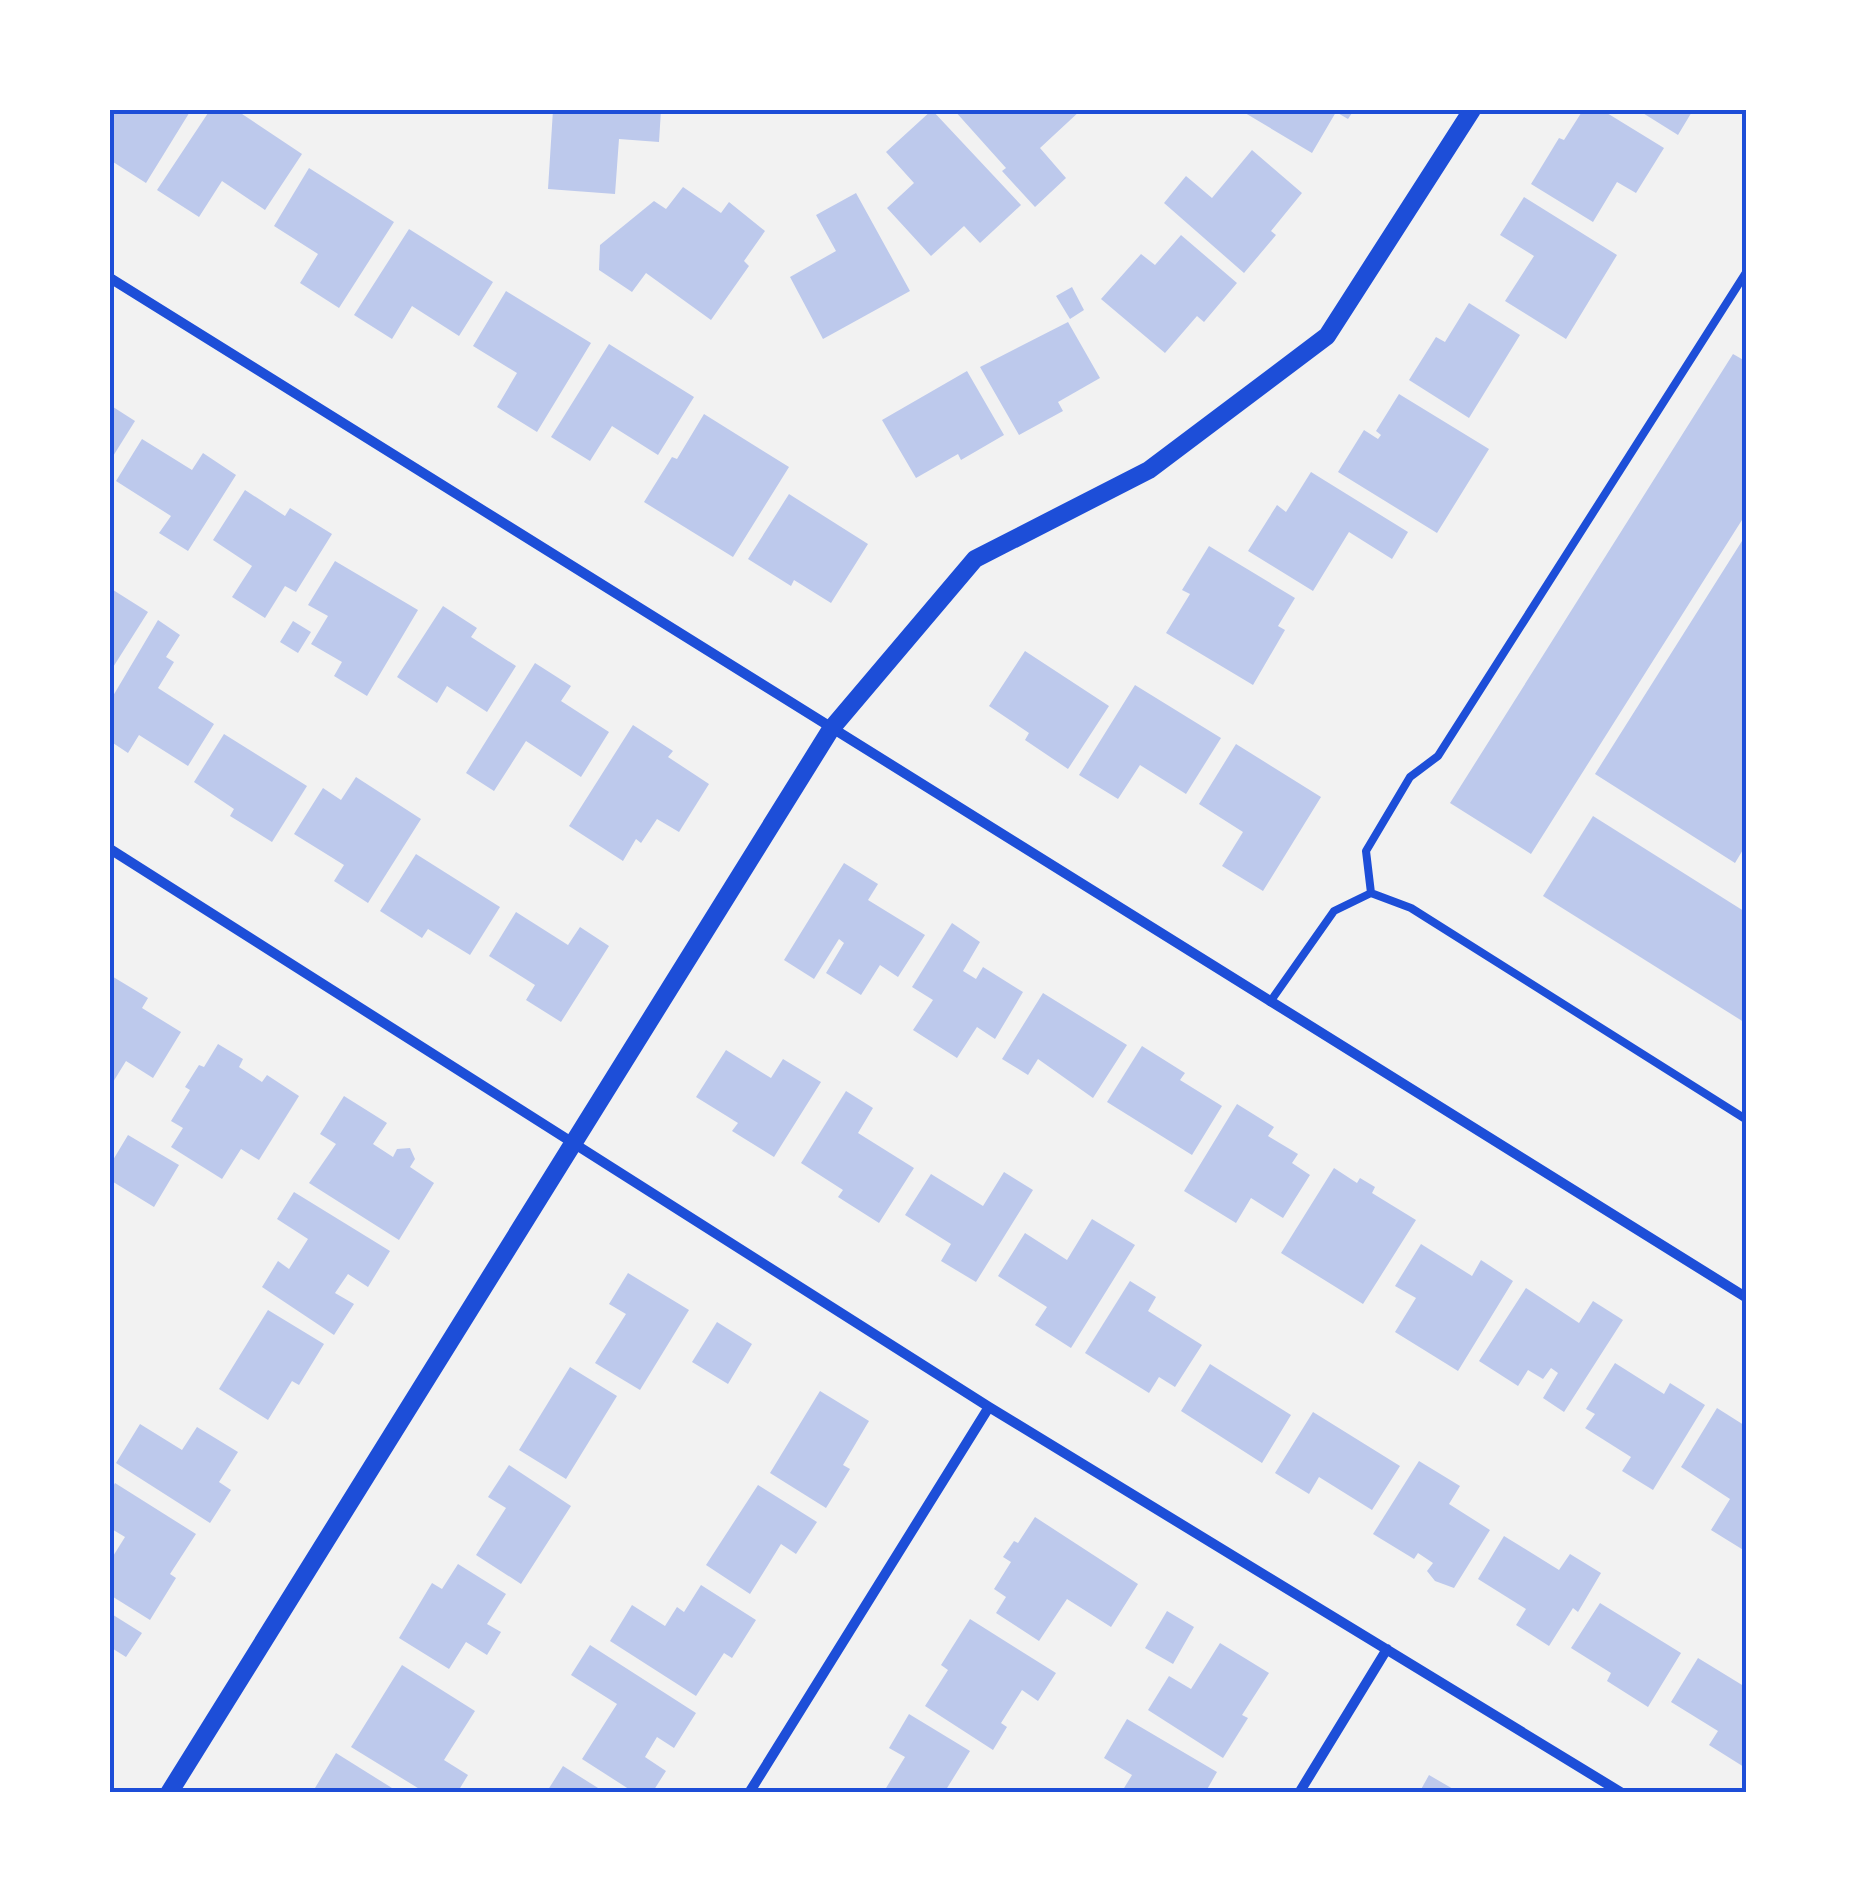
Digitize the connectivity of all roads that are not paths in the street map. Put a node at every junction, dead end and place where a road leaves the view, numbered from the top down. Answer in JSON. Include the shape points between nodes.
{"nodes":[{"id":1,"x":1472,"y":110,"type":"edge"},
{"id":2,"x":1747,"y":271,"type":"edge"},
{"id":3,"x":110,"y":278,"type":"edge"},
{"id":4,"x":831,"y":730,"type":"junction"},
{"id":5,"x":110,"y":850,"type":"edge"},
{"id":6,"x":1370,"y":893,"type":"junction"},
{"id":7,"x":1270,"y":1002,"type":"junction"},
{"id":8,"x":1747,"y":1120,"type":"edge"},
{"id":9,"x":572,"y":1142,"type":"junction"},
{"id":10,"x":1747,"y":1298,"type":"edge"},
{"id":11,"x":990,"y":1407,"type":"junction"},
{"id":12,"x":1387,"y":1649,"type":"junction"},
{"id":13,"x":168,"y":1793,"type":"edge"},
{"id":14,"x":749,"y":1793,"type":"edge"},
{"id":15,"x":1299,"y":1793,"type":"edge"},
{"id":16,"x":1622,"y":1793,"type":"edge"}],
"edges":[{"from":1,"to":4,"type":"street","via":[[1327,336],[1149,470],[975,559]]},
{"from":2,"to":6,"type":"lane","via":[[1438,756],[1410,777],[1366,851]]},
{"from":3,"to":4,"type":"street"},
{"from":4,"to":7,"type":"street"},
{"from":4,"to":9,"type":"street"},
{"from":5,"to":9,"type":"street"},
{"from":6,"to":7,"type":"lane","via":[[1334,911]]},
{"from":6,"to":8,"type":"lane","via":[[1410,908]]},
{"from":7,"to":10,"type":"street"},
{"from":9,"to":11,"type":"street"},
{"from":9,"to":13,"type":"street"},
{"from":11,"to":12,"type":"street"},
{"from":11,"to":14,"type":"street"},
{"from":12,"to":15,"type":"street"},
{"from":12,"to":16,"type":"street"}]}
